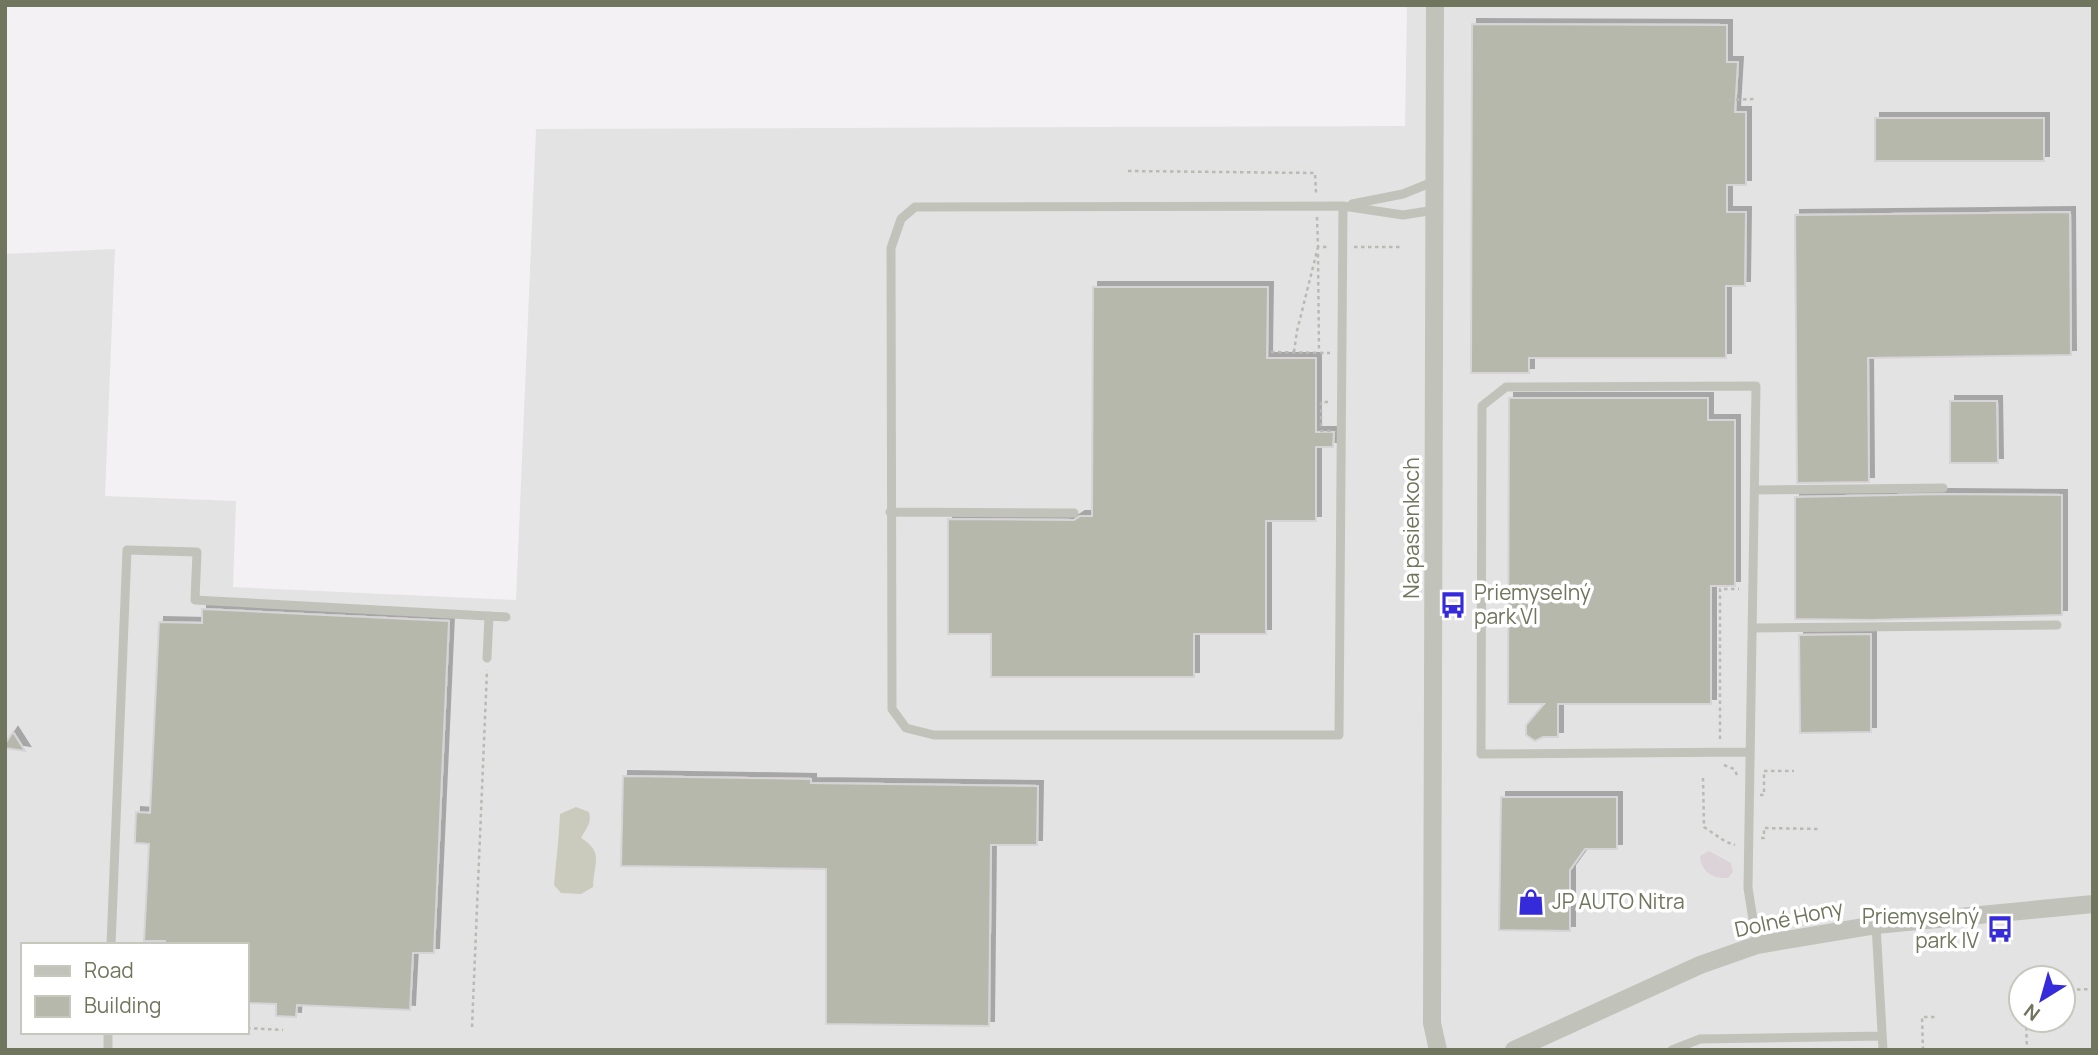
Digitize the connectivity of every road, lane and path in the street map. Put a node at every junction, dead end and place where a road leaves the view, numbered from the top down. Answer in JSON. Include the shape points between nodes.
{"nodes":[{"id":1,"x":1435,"y":5,"type":"edge"},
{"id":2,"x":1729,"y":100,"type":"dead end"},
{"id":3,"x":1754,"y":100,"type":"dead end"},
{"id":4,"x":1435,"y":180,"type":"junction"},
{"id":5,"x":1343,"y":206,"type":"junction"},
{"id":6,"x":1436,"y":210,"type":"junction"},
{"id":7,"x":1271,"y":352,"type":"dead end"},
{"id":8,"x":1294,"y":352,"type":"junction"},
{"id":9,"x":1333,"y":352,"type":"dead end"},
{"id":10,"x":1320,"y":353,"type":"junction"},
{"id":11,"x":1332,"y":401,"type":"dead end"},
{"id":12,"x":1340,"y":431,"type":"junction"},
{"id":13,"x":1943,"y":488,"type":"dead end"},
{"id":14,"x":1755,"y":490,"type":"junction"},
{"id":15,"x":890,"y":512,"type":"junction"},
{"id":16,"x":1074,"y":513,"type":"dead end"},
{"id":17,"x":1753,"y":589,"type":"junction"},
{"id":18,"x":489,"y":616,"type":"junction"},
{"id":19,"x":506,"y":617,"type":"dead end"},
{"id":20,"x":2057,"y":625,"type":"dead end"},
{"id":21,"x":1752,"y":628,"type":"junction"},
{"id":22,"x":487,"y":658,"type":"joint"},
{"id":23,"x":1720,"y":752,"type":"junction"},
{"id":24,"x":1750,"y":752,"type":"junction"},
{"id":25,"x":1794,"y":771,"type":"dead end"},
{"id":26,"x":1703,"y":778,"type":"dead end"},
{"id":27,"x":1750,"y":795,"type":"junction"},
{"id":28,"x":1821,"y":829,"type":"dead end"},
{"id":29,"x":1750,"y":837,"type":"junction"},
{"id":30,"x":2093,"y":904,"type":"edge"},
{"id":31,"x":1875,"y":925,"type":"junction"},
{"id":32,"x":111,"y":943,"type":"edge"},
{"id":33,"x":1757,"y":945,"type":"junction"},
{"id":34,"x":1936,"y":1017,"type":"dead end"},
{"id":35,"x":472,"y":1027,"type":"dead end"},
{"id":36,"x":248,"y":1028,"type":"edge"},
{"id":37,"x":283,"y":1030,"type":"dead end"},
{"id":38,"x":1882,"y":1036,"type":"junction"},
{"id":39,"x":1438,"y":1050,"type":"edge"},
{"id":40,"x":1514,"y":1050,"type":"edge"},
{"id":41,"x":1672,"y":1050,"type":"edge"},
{"id":42,"x":1882,"y":1050,"type":"edge"},
{"id":43,"x":1923,"y":1050,"type":"edge"}],
"edges":[{"from":1,"to":4,"type":"street","name":"Na pasienkoch"},
{"from":2,"to":3,"type":"path"},
{"from":4,"to":5,"type":"lane","via":[[1403,194]]},
{"from":4,"to":6,"type":"street","name":"Na pasienkoch"},
{"from":5,"to":6,"type":"lane","via":[[1404,215]]},
{"from":5,"to":12,"type":"lane"},
{"from":5,"to":15,"type":"lane","via":[[915,207],[901,219],[891,248]]},
{"from":6,"to":39,"type":"street","name":"Na pasienkoch","via":[[1432,1023]]},
{"from":7,"to":8,"type":"path"},
{"from":8,"to":10,"type":"path"},
{"from":8,"to":10,"type":"path","via":[[1318,247]]},
{"from":9,"to":10,"type":"path"},
{"from":11,"to":12,"type":"path","via":[[1321,402],[1321,431]]},
{"from":12,"to":15,"type":"lane","via":[[1339,734],[934,735],[906,728],[892,709]]},
{"from":13,"to":14,"type":"lane"},
{"from":14,"to":17,"type":"lane"},
{"from":14,"to":23,"type":"lane","via":[[1756,386],[1506,387],[1482,406],[1481,754]]},
{"from":15,"to":16,"type":"lane"},
{"from":17,"to":21,"type":"lane"},
{"from":17,"to":23,"type":"path","via":[[1720,589]]},
{"from":18,"to":19,"type":"lane"},
{"from":18,"to":22,"type":"lane"},
{"from":18,"to":32,"type":"lane","via":[[195,600],[197,552],[127,550]]},
{"from":20,"to":21,"type":"lane"},
{"from":21,"to":24,"type":"lane"},
{"from":22,"to":35,"type":"path"},
{"from":23,"to":24,"type":"lane"},
{"from":23,"to":27,"type":"path","via":[[1721,764],[1734,769],[1739,778],[1739,794]]},
{"from":24,"to":27,"type":"lane"},
{"from":25,"to":27,"type":"path","via":[[1764,771],[1764,795]]},
{"from":26,"to":29,"type":"path","via":[[1704,827],[1740,846],[1740,837]]},
{"from":27,"to":29,"type":"lane"},
{"from":28,"to":29,"type":"path","via":[[1764,828],[1764,838]]},
{"from":29,"to":33,"type":"lane","via":[[1748,888]]},
{"from":30,"to":31,"type":"street","name":"Dolné Hony"},
{"from":31,"to":33,"type":"street","name":"Dolné Hony"},
{"from":31,"to":38,"type":"lane"},
{"from":33,"to":40,"type":"street","name":"Dolné Hony","via":[[1700,965]]},
{"from":34,"to":43,"type":"path","via":[[1922,1017]]},
{"from":36,"to":37,"type":"path"},
{"from":38,"to":41,"type":"lane","via":[[1700,1039]]},
{"from":38,"to":42,"type":"lane"}]}
